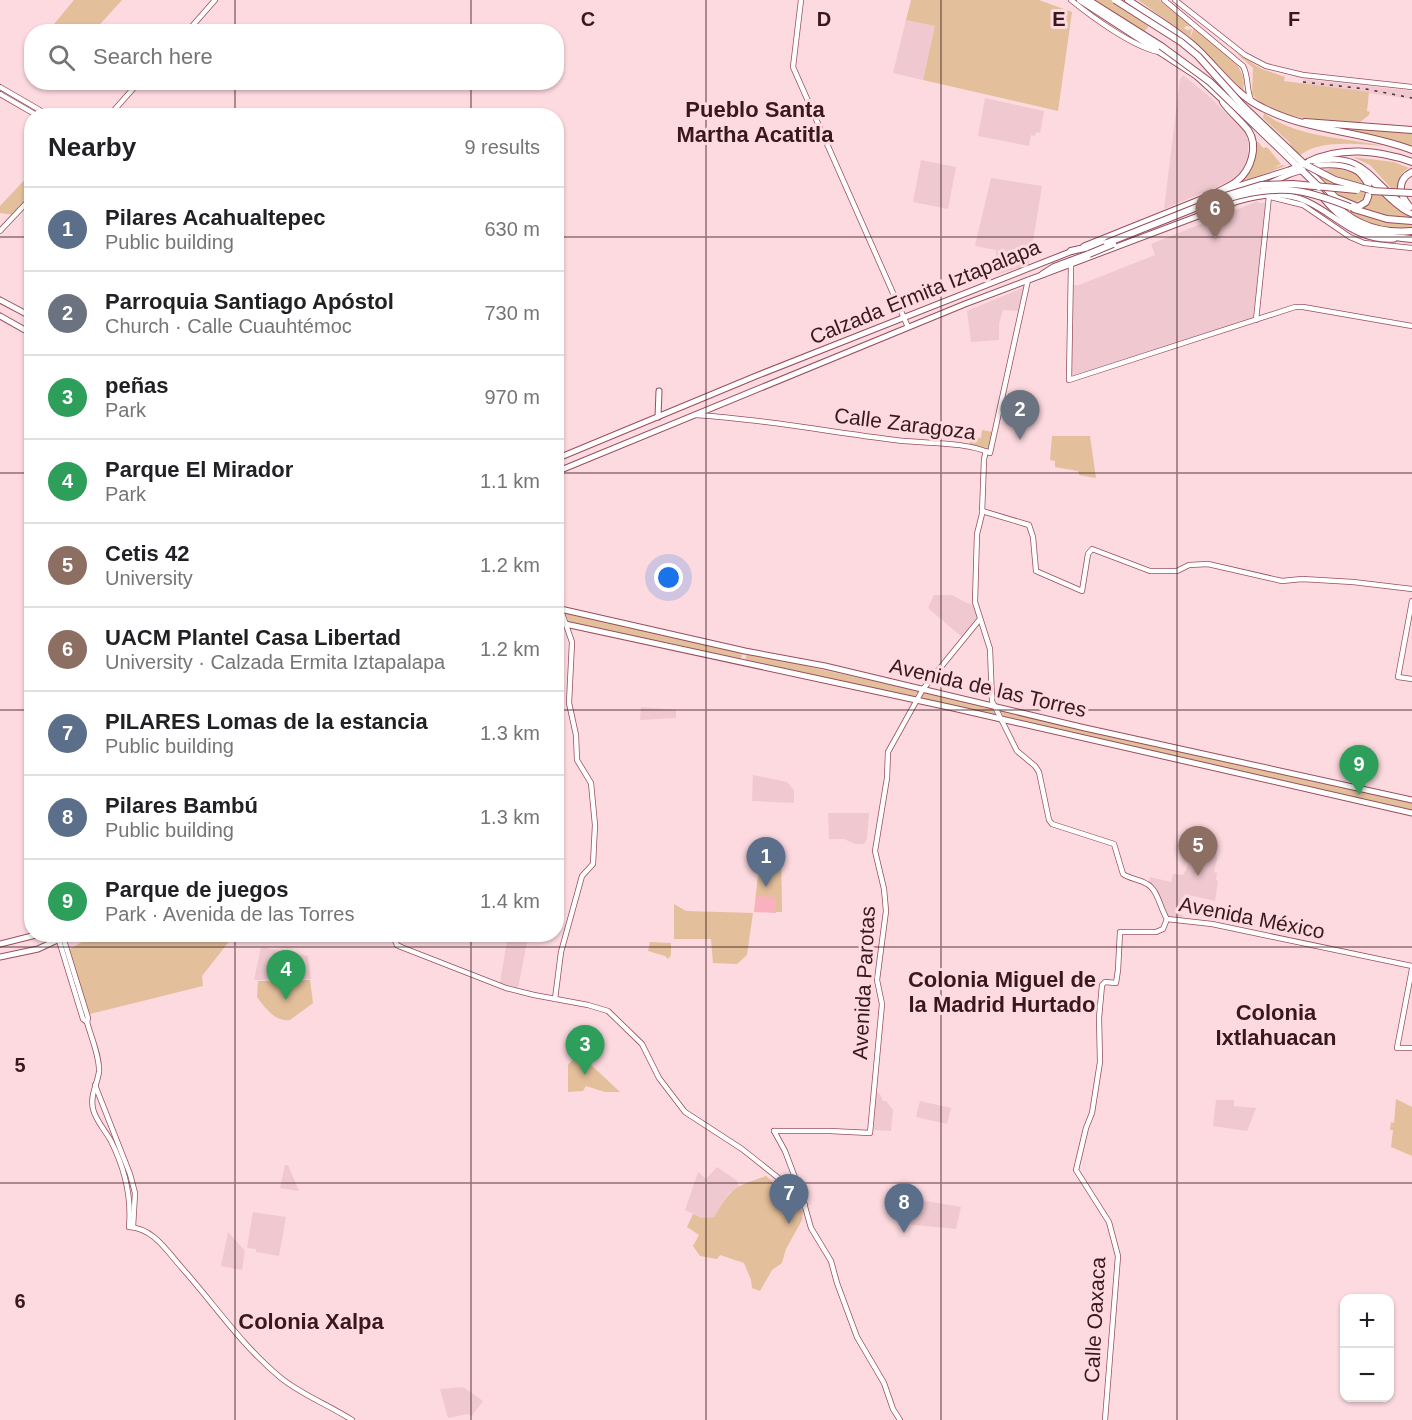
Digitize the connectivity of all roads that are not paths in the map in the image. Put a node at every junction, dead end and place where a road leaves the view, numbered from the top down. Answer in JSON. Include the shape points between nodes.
{"nodes":[{"id":1,"x":215,"y":0,"type":"edge"},
{"id":2,"x":801,"y":0,"type":"edge"},
{"id":3,"x":1071,"y":0,"type":"edge"},
{"id":4,"x":1080,"y":0,"type":"edge"},
{"id":5,"x":1089,"y":0,"type":"edge"},
{"id":6,"x":1115,"y":0,"type":"edge"},
{"id":7,"x":1128,"y":0,"type":"edge"},
{"id":8,"x":1164,"y":0,"type":"edge"},
{"id":9,"x":1175,"y":0,"type":"edge"},
{"id":10,"x":194,"y":24,"type":"edge"},
{"id":11,"x":1164,"y":54,"type":"junction"},
{"id":12,"x":1227,"y":79,"type":"junction"},
{"id":13,"x":0,"y":87,"type":"edge"},
{"id":14,"x":1412,"y":87,"type":"edge"},
{"id":15,"x":132,"y":90,"type":"edge"},
{"id":16,"x":0,"y":94,"type":"edge"},
{"id":17,"x":1221,"y":99,"type":"junction"},
{"id":18,"x":1252,"y":103,"type":"junction"},
{"id":19,"x":1234,"y":106,"type":"junction"},
{"id":20,"x":1260,"y":107,"type":"junction"},
{"id":21,"x":24,"y":108,"type":"edge"},
{"id":22,"x":36,"y":108,"type":"edge"},
{"id":23,"x":116,"y":108,"type":"edge"},
{"id":24,"x":1260,"y":119,"type":"junction"},
{"id":25,"x":1293,"y":121,"type":"junction"},
{"id":26,"x":1412,"y":130,"type":"edge"},
{"id":27,"x":1412,"y":151,"type":"edge"},
{"id":28,"x":1412,"y":162,"type":"edge"},
{"id":29,"x":1306,"y":163,"type":"junction"},
{"id":30,"x":1357,"y":170,"type":"junction"},
{"id":31,"x":1289,"y":172,"type":"junction"},
{"id":32,"x":1412,"y":172,"type":"edge"},
{"id":33,"x":1374,"y":191,"type":"junction"},
{"id":34,"x":1219,"y":192,"type":"junction"},
{"id":35,"x":1412,"y":193,"type":"edge"},
{"id":36,"x":1269,"y":196,"type":"junction"},
{"id":37,"x":1238,"y":201,"type":"junction"},
{"id":38,"x":24,"y":206,"type":"edge"},
{"id":39,"x":1224,"y":206,"type":"junction"},
{"id":40,"x":1350,"y":207,"type":"junction"},
{"id":41,"x":1411,"y":209,"type":"edge"},
{"id":42,"x":1325,"y":216,"type":"junction"},
{"id":43,"x":1412,"y":221,"type":"edge"},
{"id":44,"x":0,"y":231,"type":"edge"},
{"id":45,"x":1412,"y":231,"type":"edge"},
{"id":46,"x":1402,"y":238,"type":"junction"},
{"id":47,"x":1412,"y":239,"type":"edge"},
{"id":48,"x":1412,"y":248,"type":"edge"},
{"id":49,"x":1071,"y":251,"type":"junction"},
{"id":50,"x":1071,"y":265,"type":"junction"},
{"id":51,"x":1043,"y":274,"type":"junction"},
{"id":52,"x":1028,"y":280,"type":"junction"},
{"id":53,"x":0,"y":300,"type":"edge"},
{"id":54,"x":24,"y":313,"type":"edge"},
{"id":55,"x":0,"y":316,"type":"edge"},
{"id":56,"x":903,"y":318,"type":"junction"},
{"id":57,"x":1256,"y":320,"type":"junction"},
{"id":58,"x":1412,"y":326,"type":"edge"},
{"id":59,"x":908,"y":327,"type":"junction"},
{"id":60,"x":24,"y":330,"type":"edge"},
{"id":61,"x":722,"y":390,"type":"junction"},
{"id":62,"x":659,"y":391,"type":"dead end"},
{"id":63,"x":727,"y":402,"type":"junction"},
{"id":64,"x":693,"y":415,"type":"junction"},
{"id":65,"x":658,"y":417,"type":"junction"},
{"id":66,"x":629,"y":429,"type":"junction"},
{"id":67,"x":633,"y":439,"type":"junction"},
{"id":68,"x":988,"y":452,"type":"junction"},
{"id":69,"x":564,"y":456,"type":"edge"},
{"id":70,"x":564,"y":469,"type":"edge"},
{"id":71,"x":982,"y":511,"type":"junction"},
{"id":72,"x":1412,"y":589,"type":"edge"},
{"id":73,"x":1412,"y":601,"type":"edge"},
{"id":74,"x":564,"y":610,"type":"edge"},
{"id":75,"x":564,"y":618,"type":"edge"},
{"id":76,"x":980,"y":619,"type":"junction"},
{"id":77,"x":564,"y":623,"type":"edge"},
{"id":78,"x":567,"y":624,"type":"junction"},
{"id":79,"x":745,"y":651,"type":"junction"},
{"id":80,"x":743,"y":662,"type":"junction"},
{"id":81,"x":1412,"y":679,"type":"edge"},
{"id":82,"x":923,"y":690,"type":"junction"},
{"id":83,"x":917,"y":701,"type":"junction"},
{"id":84,"x":994,"y":705,"type":"junction"},
{"id":85,"x":1002,"y":720,"type":"junction"},
{"id":86,"x":1412,"y":800,"type":"edge"},
{"id":87,"x":1412,"y":813,"type":"edge"},
{"id":88,"x":1167,"y":919,"type":"junction"},
{"id":89,"x":24,"y":938,"type":"edge"},
{"id":90,"x":564,"y":940,"type":"edge"},
{"id":91,"x":49,"y":942,"type":"edge"},
{"id":92,"x":61,"y":942,"type":"edge"},
{"id":93,"x":396,"y":942,"type":"edge"},
{"id":94,"x":564,"y":942,"type":"edge"},
{"id":95,"x":0,"y":944,"type":"edge"},
{"id":96,"x":0,"y":957,"type":"edge"},
{"id":97,"x":1412,"y":967,"type":"edge"},
{"id":98,"x":555,"y":999,"type":"junction"},
{"id":99,"x":1412,"y":1048,"type":"edge"},
{"id":100,"x":95,"y":1084,"type":"junction"},
{"id":101,"x":805,"y":1205,"type":"junction"},
{"id":102,"x":131,"y":1227,"type":"junction"},
{"id":103,"x":352,"y":1420,"type":"edge"},
{"id":104,"x":900,"y":1420,"type":"edge"},
{"id":105,"x":1105,"y":1420,"type":"edge"}],
"edges":[{"from":1,"to":10,"type":"street"},
{"from":2,"to":56,"type":"street","via":[[793,67]]},
{"from":3,"to":11,"type":"street","via":[[1139,45]]},
{"from":4,"to":11,"type":"highway"},
{"from":5,"to":40,"type":"highway","bridge":true,"via":[[1197,71],[1316,184]]},
{"from":6,"to":29,"type":"highway","bridge":true,"via":[[1198,56],[1242,105]]},
{"from":7,"to":12,"type":"highway","via":[[1185,39]]},
{"from":8,"to":18,"type":"street","via":[[1243,66]]},
{"from":9,"to":14,"type":"street","via":[[1245,55],[1264,65],[1303,75]]},
{"from":11,"to":17,"type":"highway","via":[[1197,76]]},
{"from":12,"to":18,"type":"highway"},
{"from":12,"to":24,"type":"highway","via":[[1232,90]]},
{"from":13,"to":22,"type":"street"},
{"from":15,"to":23,"type":"street"},
{"from":16,"to":21,"type":"street"},
{"from":17,"to":19,"type":"highway"},
{"from":17,"to":34,"type":"highway","via":[[1248,131],[1253,148],[1243,176]]},
{"from":18,"to":20,"type":"highway"},
{"from":19,"to":45,"type":"highway","via":[[1292,156],[1348,216],[1372,228]]},
{"from":19,"to":46,"type":"highway","via":[[1292,159],[1341,217],[1371,232]]},
{"from":20,"to":24,"type":"highway"},
{"from":20,"to":25,"type":"highway"},
{"from":24,"to":30,"type":"highway","via":[[1327,191],[1358,207],[1366,202],[1370,191]]},
{"from":25,"to":26,"type":"highway"},
{"from":25,"to":27,"type":"highway","via":[[1377,138]]},
{"from":28,"to":29,"type":"highway","via":[[1358,151],[1330,154]]},
{"from":29,"to":31,"type":"main road","name":"Calzada Ermita Iztapalapa","bridge":true},
{"from":29,"to":33,"type":"highway","bridge":true,"via":[[1335,180]]},
{"from":29,"to":41,"type":"main road","name":"Calzada Ermita Iztapalapa","via":[[1336,159],[1354,163],[1369,171]]},
{"from":30,"to":31,"type":"main road","bridge":true,"via":[[1342,165]]},
{"from":30,"to":41,"type":"main road","via":[[1400,208]]},
{"from":31,"to":34,"type":"main road","name":"Calzada Ermita Iztapalapa"},
{"from":31,"to":37,"type":"main road"},
{"from":32,"to":41,"type":"highway","via":[[1404,178],[1401,189]]},
{"from":33,"to":35,"type":"highway","bridge":true},
{"from":33,"to":49,"type":"highway","bridge":true,"via":[[1261,185],[1107,243]]},
{"from":34,"to":39,"type":"main road","via":[[1230,196]]},
{"from":34,"to":49,"type":"main road","name":"Calzada Ermita Iztapalapa"},
{"from":36,"to":37,"type":"main road","name":"Calzada Ermita Iztapalapa"},
{"from":36,"to":42,"type":"main road","name":"Calzada Ermita Iztapalapa","via":[[1298,198]]},
{"from":36,"to":57,"type":"street"},
{"from":37,"to":39,"type":"main road","name":"Calzada Ermita Iztapalapa"},
{"from":38,"to":44,"type":"street"},
{"from":39,"to":50,"type":"main road","name":"Calzada Ermita Iztapalapa"},
{"from":40,"to":43,"type":"highway","via":[[1375,217]]},
{"from":40,"to":51,"type":"highway","bridge":true,"via":[[1304,191],[1265,190],[1228,199]]},
{"from":42,"to":46,"type":"main road","name":"Calzada Ermita Iztapalapa","via":[[1364,235]]},
{"from":42,"to":48,"type":"street","name":"Calzada Ermita Iztapalapa","via":[[1350,237],[1364,243]]},
{"from":46,"to":47,"type":"highway","name":"Calzada Ermita Iztapalapa"},
{"from":49,"to":56,"type":"main road","name":"Calzada Ermita Iztapalapa"},
{"from":50,"to":51,"type":"main road","name":"Calzada Ermita Iztapalapa"},
{"from":50,"to":57,"type":"street","via":[[1069,380]]},
{"from":51,"to":52,"type":"main road","name":"Calzada Ermita Iztapalapa"},
{"from":52,"to":59,"type":"main road","name":"Calzada Ermita Iztapalapa"},
{"from":52,"to":68,"type":"street"},
{"from":53,"to":54,"type":"main road"},
{"from":55,"to":60,"type":"main road"},
{"from":56,"to":59,"type":"street"},
{"from":56,"to":61,"type":"main road","name":"Calzada Ermita Iztapalapa"},
{"from":57,"to":58,"type":"street","via":[[1299,307]]},
{"from":59,"to":63,"type":"main road","name":"Calzada Ermita Iztapalapa"},
{"from":61,"to":63,"type":"main road"},
{"from":61,"to":65,"type":"main road","name":"Calzada Ermita Iztapalapa"},
{"from":62,"to":65,"type":"main road"},
{"from":63,"to":64,"type":"main road","name":"Calzada Ermita Iztapalapa"},
{"from":64,"to":67,"type":"main road","name":"Calzada Ermita Iztapalapa"},
{"from":64,"to":68,"type":"street","name":"Calle Zaragoza"},
{"from":65,"to":66,"type":"main road","name":"Calzada Ermita Iztapalapa"},
{"from":66,"to":67,"type":"main road"},
{"from":66,"to":69,"type":"main road","name":"Calzada Ermita Iztapalapa"},
{"from":67,"to":70,"type":"main road","name":"Calzada Ermita Iztapalapa"},
{"from":68,"to":71,"type":"street","via":[[984,459]]},
{"from":71,"to":72,"type":"street","via":[[1029,525],[1036,571],[1082,591],[1092,549],[1145,570],[1177,571],[1189,565],[1208,564],[1282,581],[1353,582]]},
{"from":71,"to":76,"type":"street","via":[[977,534],[975,602]]},
{"from":73,"to":81,"type":"street","via":[[1398,677]]},
{"from":74,"to":79,"type":"main road","name":"Avenida de las Torres"},
{"from":75,"to":78,"type":"street"},
{"from":76,"to":82,"type":"street","name":"Avenida Parotas"},
{"from":76,"to":84,"type":"street","via":[[990,648]]},
{"from":77,"to":78,"type":"main road","name":"Avenida de las Torres"},
{"from":78,"to":80,"type":"main road","name":"Avenida de las Torres"},
{"from":78,"to":90,"type":"street","via":[[572,648],[569,703],[578,763],[591,783],[595,825],[593,864],[582,876]]},
{"from":79,"to":80,"type":"main road"},
{"from":79,"to":82,"type":"main road","name":"Avenida de las Torres"},
{"from":80,"to":83,"type":"main road","name":"Avenida de las Torres"},
{"from":82,"to":83,"type":"street","name":"Avenida Parotas"},
{"from":82,"to":84,"type":"main road","name":"Avenida de las Torres"},
{"from":83,"to":85,"type":"main road","name":"Avenida de las Torres"},
{"from":83,"to":101,"type":"street","name":"Avenida Parotas","via":[[888,752],[876,841],[886,911],[878,980],[882,1004],[870,1133],[774,1131]]},
{"from":84,"to":85,"type":"street","name":"Avenida México"},
{"from":84,"to":86,"type":"main road","name":"Avenida de las Torres"},
{"from":85,"to":87,"type":"main road","name":"Avenida de las Torres"},
{"from":85,"to":88,"type":"street","name":"Avenida México","via":[[1017,751],[1039,772],[1052,824],[1114,844],[1123,874],[1152,888]]},
{"from":88,"to":97,"type":"street","name":"Avenida México","via":[[1212,924]]},
{"from":88,"to":105,"type":"street","name":"Calle Oaxaca","via":[[1163,929],[1155,932],[1120,932],[1116,983],[1102,985],[1100,1062],[1092,1113],[1076,1170],[1109,1222],[1118,1256]]},
{"from":89,"to":95,"type":"main road"},
{"from":91,"to":96,"type":"main road"},
{"from":92,"to":100,"type":"street","via":[[99,1064]]},
{"from":93,"to":98,"type":"street","via":[[479,978]]},
{"from":94,"to":98,"type":"street"},
{"from":97,"to":99,"type":"street","via":[[1397,1048]]},
{"from":98,"to":101,"type":"street","via":[[598,1007],[616,1017],[642,1044],[659,1078],[685,1112],[752,1156]]},
{"from":100,"to":102,"type":"street","via":[[135,1193]]},
{"from":100,"to":102,"type":"street","via":[[93,1110],[128,1186]]},
{"from":101,"to":104,"type":"street","via":[[811,1228],[831,1261],[857,1337]]},
{"from":102,"to":103,"type":"street","via":[[160,1242],[237,1336],[279,1376]]}]}
